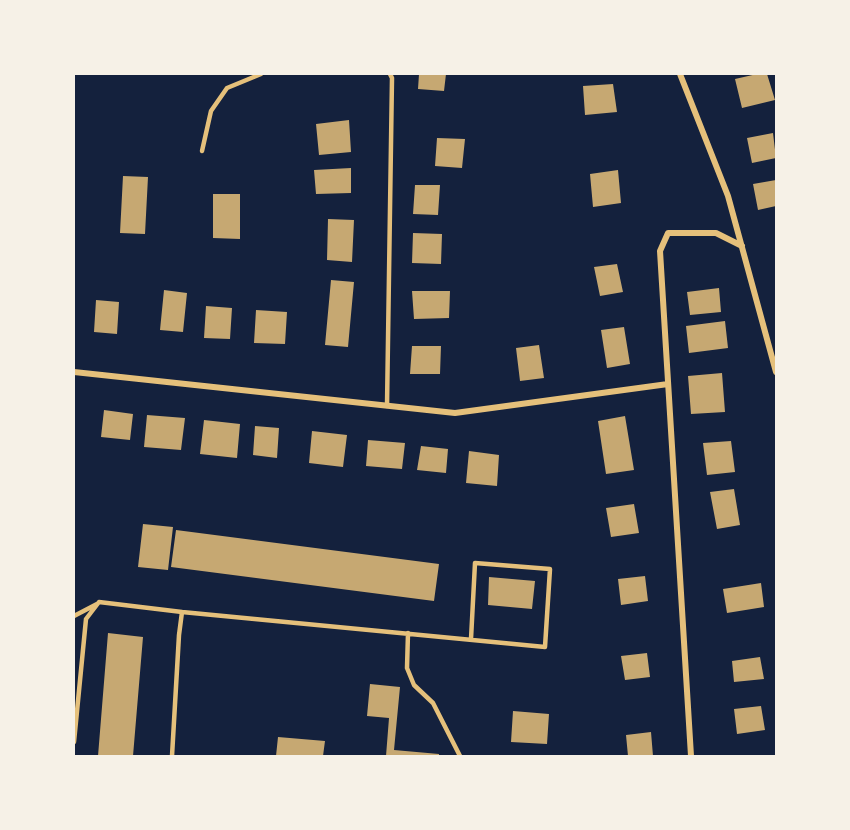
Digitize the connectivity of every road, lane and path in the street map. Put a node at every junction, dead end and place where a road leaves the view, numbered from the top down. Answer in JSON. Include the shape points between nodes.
{"nodes":[{"id":1,"x":261,"y":74,"type":"edge"},
{"id":2,"x":390,"y":74,"type":"edge"},
{"id":3,"x":680,"y":74,"type":"edge"},
{"id":4,"x":202,"y":151,"type":"dead end"},
{"id":5,"x":742,"y":246,"type":"junction"},
{"id":6,"x":74,"y":372,"type":"edge"},
{"id":7,"x":777,"y":372,"type":"edge"},
{"id":8,"x":668,"y":384,"type":"junction"},
{"id":9,"x":387,"y":406,"type":"junction"},
{"id":10,"x":99,"y":602,"type":"junction"},
{"id":11,"x":182,"y":612,"type":"junction"},
{"id":12,"x":74,"y":616,"type":"edge"},
{"id":13,"x":408,"y":633,"type":"junction"},
{"id":14,"x":471,"y":639,"type":"junction"},
{"id":15,"x":74,"y":742,"type":"edge"},
{"id":16,"x":172,"y":756,"type":"edge"},
{"id":17,"x":460,"y":756,"type":"edge"},
{"id":18,"x":691,"y":756,"type":"edge"}],
"edges":[{"from":1,"to":4,"type":"lane","via":[[227,88],[211,111]]},
{"from":2,"to":9,"type":"lane"},
{"from":3,"to":5,"type":"street","via":[[728,196]]},
{"from":5,"to":7,"type":"street"},
{"from":5,"to":8,"type":"street","via":[[716,233],[668,233],[660,251]]},
{"from":6,"to":9,"type":"street"},
{"from":8,"to":9,"type":"street","via":[[455,413]]},
{"from":8,"to":18,"type":"street"},
{"from":10,"to":11,"type":"lane"},
{"from":10,"to":12,"type":"lane"},
{"from":10,"to":15,"type":"lane","via":[[86,619]]},
{"from":11,"to":13,"type":"lane"},
{"from":11,"to":16,"type":"lane"},
{"from":13,"to":14,"type":"lane"},
{"from":13,"to":17,"type":"lane","via":[[407,668],[414,685],[433,703]]},
{"from":14,"to":14,"type":"lane","via":[[545,647],[550,569],[475,563]]}]}
